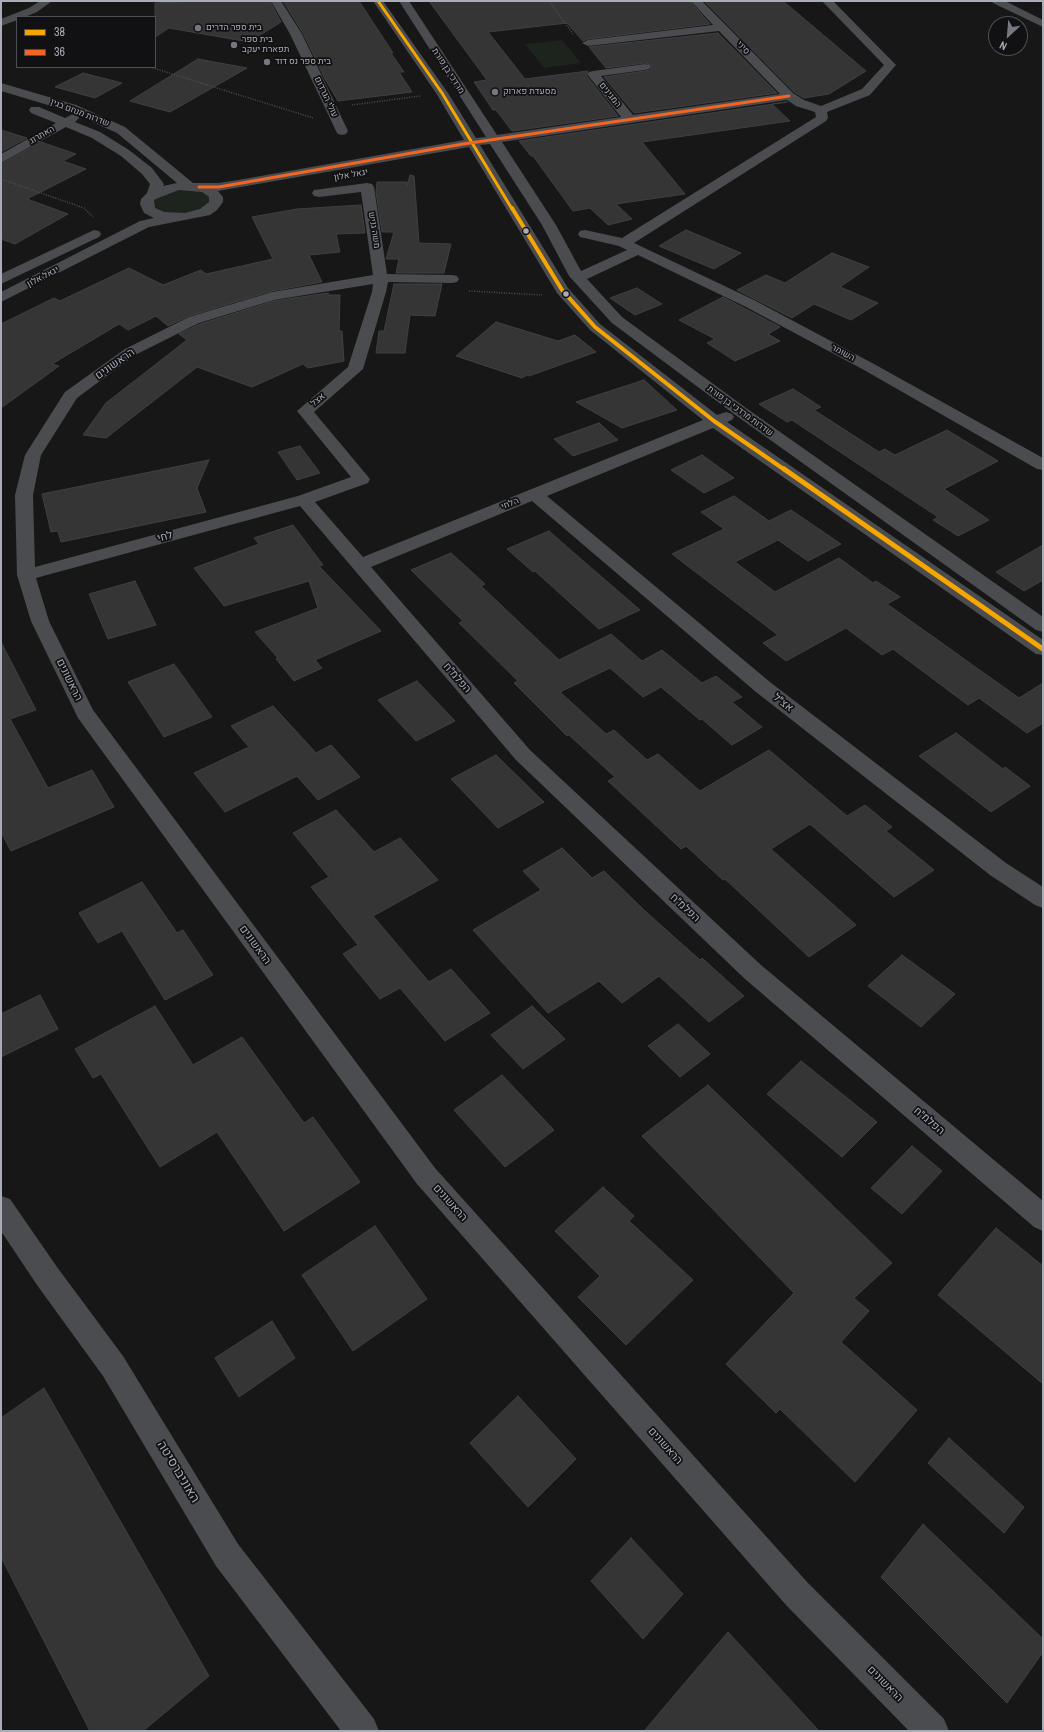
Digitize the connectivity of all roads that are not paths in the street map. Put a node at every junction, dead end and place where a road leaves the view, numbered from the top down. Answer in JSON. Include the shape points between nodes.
{"nodes":[{"id":1,"x":47,"y":1,"type":"edge"},
{"id":2,"x":276,"y":1,"type":"edge"},
{"id":3,"x":378,"y":1,"type":"edge"},
{"id":4,"x":404,"y":1,"type":"edge"},
{"id":5,"x":696,"y":1,"type":"edge"},
{"id":6,"x":827,"y":1,"type":"edge"},
{"id":7,"x":997,"y":1,"type":"edge"},
{"id":8,"x":19,"y":16,"type":"edge"},
{"id":9,"x":16,"y":17,"type":"edge"},
{"id":10,"x":1,"y":24,"type":"edge"},
{"id":11,"x":1043,"y":24,"type":"edge"},
{"id":12,"x":722,"y":27,"type":"junction"},
{"id":13,"x":588,"y":43,"type":"dead end"},
{"id":14,"x":645,"y":67,"type":"dead end"},
{"id":15,"x":1,"y":87,"type":"edge"},
{"id":16,"x":789,"y":96,"type":"junction"},
{"id":17,"x":1,"y":99,"type":"edge"},
{"id":18,"x":821,"y":110,"type":"junction"},
{"id":19,"x":83,"y":113,"type":"junction"},
{"id":20,"x":630,"y":120,"type":"junction"},
{"id":21,"x":64,"y":122,"type":"junction"},
{"id":22,"x":341,"y":129,"type":"road end"},
{"id":23,"x":493,"y":141,"type":"junction"},
{"id":24,"x":474,"y":143,"type":"junction"},
{"id":25,"x":1,"y":159,"type":"edge"},
{"id":26,"x":486,"y":166,"type":"junction"},
{"id":27,"x":324,"y":169,"type":"junction"},
{"id":28,"x":342,"y":176,"type":"junction"},
{"id":29,"x":194,"y":186,"type":"junction"},
{"id":30,"x":361,"y":188,"type":"junction"},
{"id":31,"x":319,"y":192,"type":"dead end"},
{"id":32,"x":150,"y":199,"type":"junction"},
{"id":33,"x":227,"y":200,"type":"junction"},
{"id":34,"x":128,"y":218,"type":"dead end"},
{"id":35,"x":173,"y":218,"type":"junction"},
{"id":36,"x":104,"y":229,"type":"road end"},
{"id":37,"x":586,"y":234,"type":"dead end"},
{"id":38,"x":624,"y":243,"type":"junction"},
{"id":39,"x":638,"y":250,"type":"junction"},
{"id":40,"x":381,"y":278,"type":"junction"},
{"id":41,"x":578,"y":278,"type":"junction"},
{"id":42,"x":452,"y":279,"type":"dead end"},
{"id":43,"x":1,"y":280,"type":"edge"},
{"id":44,"x":1,"y":298,"type":"edge"},
{"id":45,"x":740,"y":411,"type":"junction"},
{"id":46,"x":714,"y":421,"type":"junction"},
{"id":47,"x":1043,"y":465,"type":"edge"},
{"id":48,"x":534,"y":494,"type":"junction"},
{"id":49,"x":304,"y":500,"type":"junction"},
{"id":50,"x":360,"y":565,"type":"junction"},
{"id":51,"x":26,"y":575,"type":"junction"},
{"id":52,"x":1043,"y":626,"type":"edge"},
{"id":53,"x":1043,"y":649,"type":"edge"},
{"id":54,"x":1043,"y":899,"type":"edge"},
{"id":55,"x":1,"y":1208,"type":"edge"},
{"id":56,"x":1043,"y":1218,"type":"edge"},
{"id":57,"x":362,"y":1731,"type":"edge"},
{"id":58,"x":932,"y":1731,"type":"edge"}],
"edges":[{"from":1,"to":8,"type":"street"},
{"from":2,"to":22,"type":"street","name":"עולי הגרדום","via":[[296,34]]},
{"from":3,"to":24,"type":"street","via":[[442,92]]},
{"from":4,"to":23,"type":"street","name":"מרדכי בן פורת"},
{"from":5,"to":12,"type":"street","name":"סיני"},
{"from":6,"to":18,"type":"street","via":[[890,65],[866,92]]},
{"from":7,"to":11,"type":"street"},
{"from":9,"to":10,"type":"street"},
{"from":12,"to":13,"type":"street"},
{"from":12,"to":16,"type":"street","name":"סיני"},
{"from":14,"to":20,"type":"street","name":"המגינים","via":[[593,74]]},
{"from":15,"to":19,"type":"street","name":"שדרות מנחם בגין"},
{"from":16,"to":18,"type":"street","name":"סיני","via":[[800,103]]},
{"from":16,"to":20,"type":"street","name":"יגאל אלון"},
{"from":17,"to":21,"type":"street","name":"שדרות מנחם בגין"},
{"from":18,"to":38,"type":"street","via":[[822,118]]},
{"from":19,"to":21,"type":"street","name":"האתרוג"},
{"from":19,"to":29,"type":"street","name":"שדרות מנחם בגין","via":[[121,130]]},
{"from":20,"to":23,"type":"street","name":"יגאל אלון"},
{"from":21,"to":25,"type":"street","name":"האתרוג"},
{"from":21,"to":32,"type":"street","name":"שדרות מנחם בגין","via":[[96,135],[147,171],[157,184]]},
{"from":23,"to":24,"type":"street","name":"יגאל אלון"},
{"from":23,"to":41,"type":"street","name":"שדרות מרדכי בן פורת","via":[[549,225]]},
{"from":24,"to":26,"type":"street"},
{"from":24,"to":27,"type":"street","name":"יגאל אלון"},
{"from":26,"to":28,"type":"street","name":"יגאל אלון","via":[[463,158]]},
{"from":26,"to":46,"type":"street","via":[[569,298],[595,327]]},
{"from":27,"to":28,"type":"street","name":"משה גניש"},
{"from":27,"to":29,"type":"street","name":"יגאל אלון","via":[[225,186]]},
{"from":28,"to":30,"type":"street","name":"משה גניש"},
{"from":28,"to":33,"type":"street","name":"יגאל אלון"},
{"from":29,"to":32,"type":"street","name":"יגאל אלון","via":[[169,188]]},
{"from":29,"to":33,"type":"street","name":"שדרות מנחם בגין"},
{"from":30,"to":31,"type":"street"},
{"from":30,"to":40,"type":"street","name":"משה גניש","via":[[367,187]]},
{"from":32,"to":34,"type":"street"},
{"from":32,"to":35,"type":"street","via":[[149,210],[156,215]]},
{"from":33,"to":35,"type":"street","via":[[205,212],[185,218]]},
{"from":35,"to":44,"type":"street","name":"יגאל אלון","via":[[145,224]]},
{"from":36,"to":43,"type":"street","name":"יגאל אלון"},
{"from":37,"to":38,"type":"street","name":"השומר"},
{"from":38,"to":39,"type":"street","name":"השומר"},
{"from":39,"to":41,"type":"street"},
{"from":39,"to":47,"type":"street","name":"השומר","via":[[749,303]]},
{"from":40,"to":42,"type":"street","name":"הראשונים"},
{"from":40,"to":49,"type":"street","name":"אצל","via":[[379,292],[354,370],[305,411],[362,479]]},
{"from":40,"to":51,"type":"street","name":"הראשונים","via":[[272,296],[194,320],[130,352],[71,395],[33,454],[24,495]]},
{"from":41,"to":45,"type":"street","name":"שדרות מרדכי בן פורת","via":[[617,320]]},
{"from":45,"to":46,"type":"street","name":"הלחי"},
{"from":45,"to":52,"type":"street","name":"שדרות מרדכי בן פורת"},
{"from":46,"to":48,"type":"street","name":"הלחי"},
{"from":46,"to":53,"type":"street"},
{"from":48,"to":50,"type":"street","name":"הלחי"},
{"from":48,"to":54,"type":"street","name":"אצ\"ל","via":[[762,687],[998,869]]},
{"from":49,"to":50,"type":"street"},
{"from":49,"to":51,"type":"street","name":"לחי"},
{"from":50,"to":56,"type":"street","name":"הפלמ\"ח","via":[[523,755],[753,972]]},
{"from":51,"to":58,"type":"street","name":"הראשונים","via":[[40,622],[85,713],[426,1176],[797,1594]]},
{"from":55,"to":57,"type":"street","name":"האוניברסיטה","via":[[46,1276],[113,1366],[227,1555]]}]}
